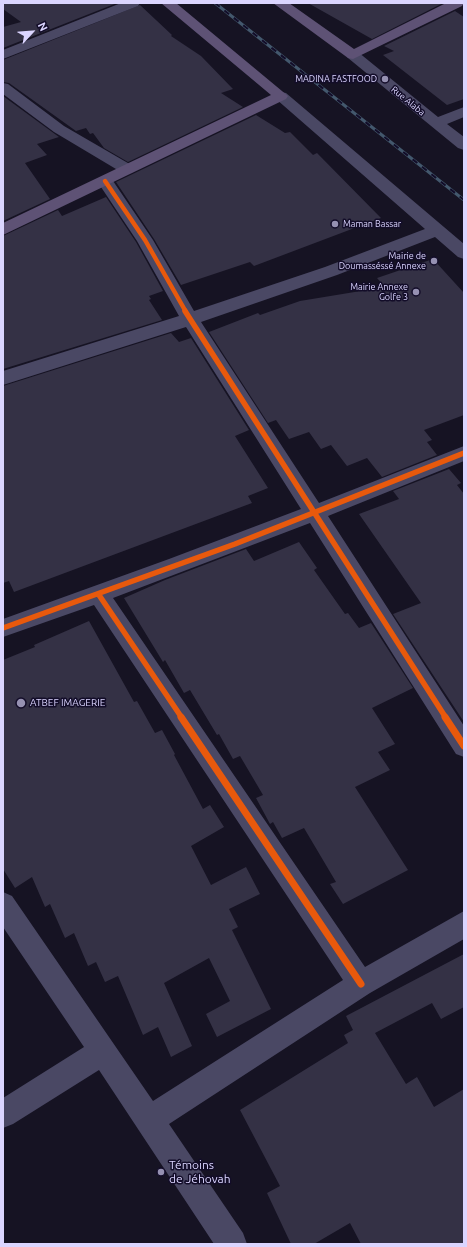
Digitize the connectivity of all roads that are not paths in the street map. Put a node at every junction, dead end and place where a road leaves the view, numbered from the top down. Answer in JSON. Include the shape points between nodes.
{"nodes":[{"id":1,"x":133,"y":3,"type":"edge"},
{"id":2,"x":168,"y":3,"type":"edge"},
{"id":3,"x":280,"y":3,"type":"edge"},
{"id":4,"x":457,"y":3,"type":"edge"},
{"id":5,"x":3,"y":55,"type":"edge"},
{"id":6,"x":353,"y":55,"type":"junction"},
{"id":7,"x":3,"y":87,"type":"edge"},
{"id":8,"x":281,"y":96,"type":"junction"},
{"id":9,"x":464,"y":112,"type":"edge"},
{"id":10,"x":436,"y":123,"type":"junction"},
{"id":11,"x":464,"y":145,"type":"edge"},
{"id":12,"x":127,"y":169,"type":"junction"},
{"id":13,"x":105,"y":181,"type":"junction"},
{"id":14,"x":3,"y":230,"type":"edge"},
{"id":15,"x":437,"y":230,"type":"junction"},
{"id":16,"x":464,"y":253,"type":"edge"},
{"id":17,"x":190,"y":319,"type":"junction"},
{"id":18,"x":3,"y":378,"type":"edge"},
{"id":19,"x":464,"y":453,"type":"edge"},
{"id":20,"x":316,"y":513,"type":"junction"},
{"id":21,"x":99,"y":595,"type":"junction"},
{"id":22,"x":3,"y":628,"type":"edge"},
{"id":23,"x":464,"y":746,"type":"edge"},
{"id":24,"x":3,"y":905,"type":"edge"},
{"id":25,"x":464,"y":924,"type":"edge"},
{"id":26,"x":360,"y":984,"type":"junction"},
{"id":27,"x":103,"y":1051,"type":"junction"},
{"id":28,"x":3,"y":1114,"type":"edge"},
{"id":29,"x":149,"y":1120,"type":"junction"},
{"id":30,"x":232,"y":1244,"type":"edge"}],
"edges":[{"from":1,"to":5,"type":"street"},
{"from":2,"to":8,"type":"main road"},
{"from":3,"to":6,"type":"main road"},
{"from":4,"to":6,"type":"main road"},
{"from":6,"to":10,"type":"street","name":"Rue Alaba"},
{"from":7,"to":12,"type":"street","via":[[59,129]]},
{"from":8,"to":12,"type":"main road"},
{"from":8,"to":15,"type":"street"},
{"from":9,"to":10,"type":"street"},
{"from":10,"to":11,"type":"street","name":"Rue Alaba"},
{"from":12,"to":13,"type":"main road"},
{"from":13,"to":14,"type":"main road"},
{"from":13,"to":17,"type":"street","via":[[145,240]]},
{"from":15,"to":16,"type":"street"},
{"from":15,"to":17,"type":"street","via":[[331,271]]},
{"from":17,"to":18,"type":"street"},
{"from":17,"to":20,"type":"street"},
{"from":19,"to":20,"type":"street"},
{"from":20,"to":21,"type":"street"},
{"from":20,"to":23,"type":"street"},
{"from":21,"to":22,"type":"street"},
{"from":21,"to":26,"type":"street"},
{"from":24,"to":27,"type":"street"},
{"from":25,"to":26,"type":"street"},
{"from":26,"to":29,"type":"street"},
{"from":27,"to":28,"type":"street"},
{"from":27,"to":29,"type":"street"},
{"from":29,"to":30,"type":"street"}]}
